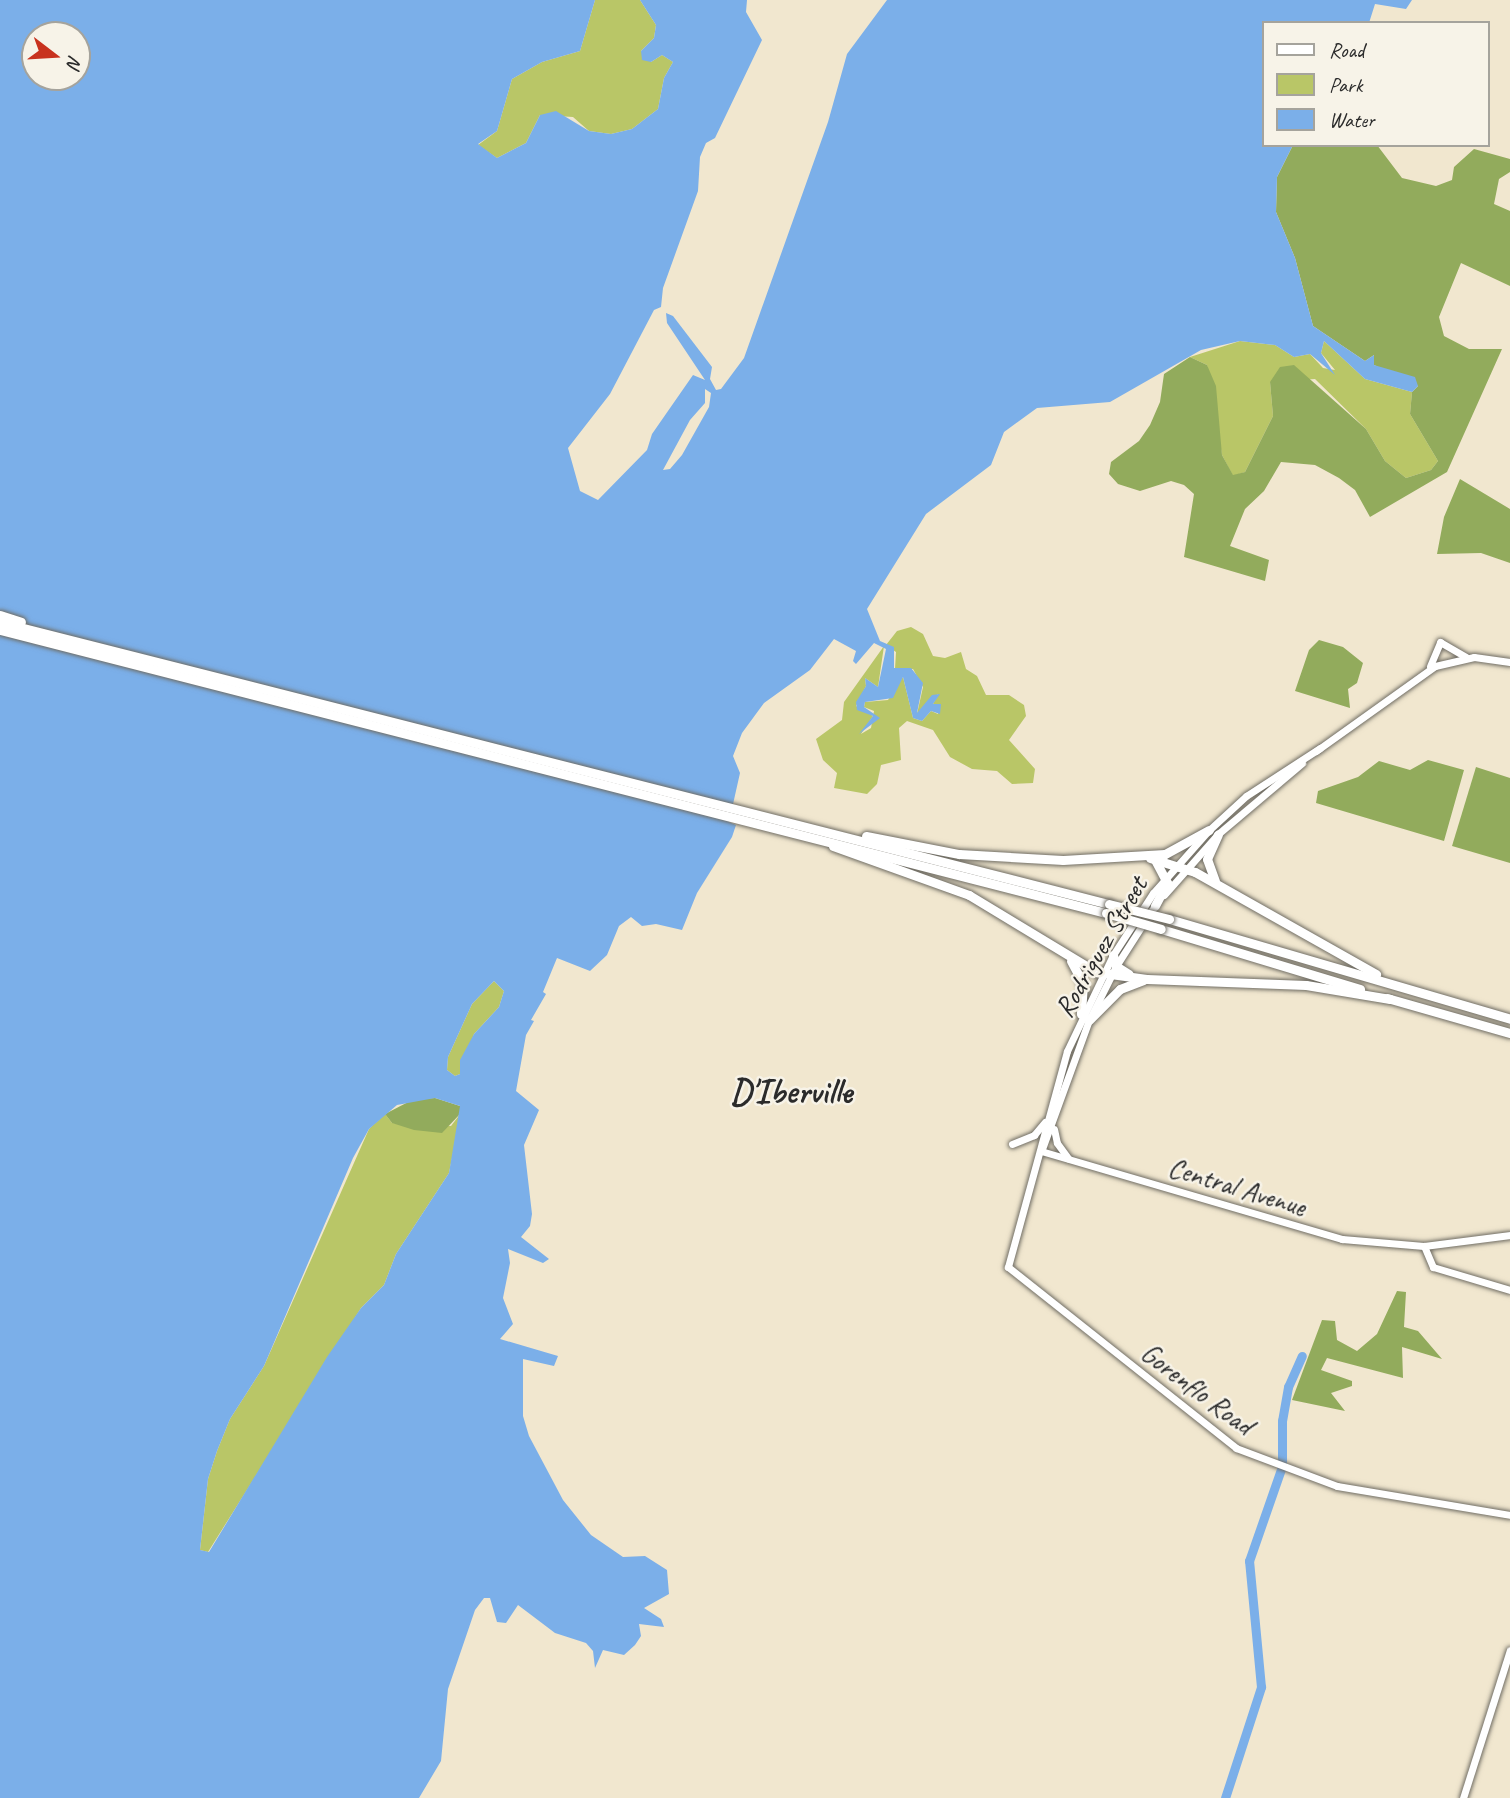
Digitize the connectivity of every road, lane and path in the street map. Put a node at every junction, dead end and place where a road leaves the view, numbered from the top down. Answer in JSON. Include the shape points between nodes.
{"nodes":[{"id":1,"x":0,"y":615,"type":"edge"},
{"id":2,"x":0,"y":622,"type":"edge"},
{"id":3,"x":0,"y":630,"type":"edge"},
{"id":4,"x":0,"y":636,"type":"edge"},
{"id":5,"x":85,"y":643,"type":"junction"},
{"id":6,"x":67,"y":647,"type":"junction"},
{"id":7,"x":1467,"y":658,"type":"junction"},
{"id":8,"x":1510,"y":662,"type":"edge"},
{"id":9,"x":1423,"y":672,"type":"junction"},
{"id":10,"x":539,"y":762,"type":"junction"},
{"id":11,"x":592,"y":776,"type":"junction"},
{"id":12,"x":1213,"y":832,"type":"junction"},
{"id":13,"x":908,"y":857,"type":"junction"},
{"id":14,"x":1145,"y":857,"type":"junction"},
{"id":15,"x":1155,"y":860,"type":"junction"},
{"id":16,"x":1181,"y":867,"type":"junction"},
{"id":17,"x":1167,"y":876,"type":"junction"},
{"id":18,"x":1221,"y":888,"type":"junction"},
{"id":19,"x":1155,"y":906,"type":"junction"},
{"id":20,"x":1108,"y":909,"type":"junction"},
{"id":21,"x":1066,"y":954,"type":"junction"},
{"id":22,"x":1113,"y":956,"type":"junction"},
{"id":23,"x":1116,"y":966,"type":"junction"},
{"id":24,"x":1107,"y":974,"type":"junction"},
{"id":25,"x":1142,"y":978,"type":"junction"},
{"id":26,"x":1409,"y":988,"type":"junction"},
{"id":27,"x":1390,"y":999,"type":"junction"},
{"id":28,"x":1085,"y":1017,"type":"junction"},
{"id":29,"x":1510,"y":1018,"type":"edge"},
{"id":30,"x":1510,"y":1033,"type":"edge"},
{"id":31,"x":1052,"y":1119,"type":"junction"},
{"id":32,"x":1012,"y":1144,"type":"dead end"},
{"id":33,"x":1041,"y":1151,"type":"junction"},
{"id":34,"x":1068,"y":1159,"type":"junction"},
{"id":35,"x":1510,"y":1235,"type":"edge"},
{"id":36,"x":1404,"y":1246,"type":"junction"},
{"id":37,"x":1424,"y":1246,"type":"junction"},
{"id":38,"x":1426,"y":1259,"type":"junction"},
{"id":39,"x":1008,"y":1267,"type":"joint"},
{"id":40,"x":1510,"y":1290,"type":"edge"},
{"id":41,"x":1510,"y":1516,"type":"edge"},
{"id":42,"x":1510,"y":1650,"type":"edge"},
{"id":43,"x":1463,"y":1798,"type":"edge"}],
"edges":[{"from":1,"to":5,"type":"highway"},
{"from":2,"to":5,"type":"highway"},
{"from":3,"to":6,"type":"highway"},
{"from":4,"to":6,"type":"highway"},
{"from":5,"to":10,"type":"highway"},
{"from":6,"to":10,"type":"highway"},
{"from":7,"to":8,"type":"main road"},
{"from":7,"to":9,"type":"main road","name":"Rodriguez Street"},
{"from":7,"to":9,"type":"main road","via":[[1440,642],[1435,661]]},
{"from":9,"to":12,"type":"main road","name":"Rodriguez Street","via":[[1246,796]]},
{"from":10,"to":11,"type":"highway"},
{"from":11,"to":13,"type":"highway"},
{"from":11,"to":13,"type":"highway","via":[[815,828]]},
{"from":12,"to":14,"type":"highway","via":[[1180,848]]},
{"from":12,"to":16,"type":"main road","name":"Rodriguez Street"},
{"from":12,"to":18,"type":"highway","via":[[1208,867]]},
{"from":13,"to":14,"type":"highway"},
{"from":13,"to":20,"type":"highway"},
{"from":13,"to":21,"type":"highway"},
{"from":14,"to":15,"type":"highway"},
{"from":15,"to":16,"type":"highway"},
{"from":15,"to":17,"type":"highway"},
{"from":16,"to":17,"type":"main road","name":"Rodriguez Street"},
{"from":16,"to":18,"type":"highway"},
{"from":16,"to":19,"type":"main road","name":"Rodriguez Street"},
{"from":17,"to":19,"type":"highway"},
{"from":17,"to":22,"type":"main road","name":"Rodriguez Street"},
{"from":18,"to":26,"type":"highway","via":[[1343,959]]},
{"from":19,"to":23,"type":"main road","name":"Rodriguez Street"},
{"from":20,"to":26,"type":"highway","bridge":true,"via":[[1169,919]]},
{"from":20,"to":27,"type":"highway","bridge":true},
{"from":21,"to":24,"type":"highway"},
{"from":21,"to":28,"type":"highway","via":[[1083,984]]},
{"from":22,"to":23,"type":"highway"},
{"from":22,"to":24,"type":"main road","name":"Rodriguez Street"},
{"from":23,"to":24,"type":"main road","name":"Rodriguez Street"},
{"from":23,"to":25,"type":"highway"},
{"from":24,"to":25,"type":"highway"},
{"from":24,"to":28,"type":"main road","name":"Rodriguez Street"},
{"from":25,"to":27,"type":"highway","via":[[1306,985]]},
{"from":25,"to":28,"type":"highway"},
{"from":26,"to":29,"type":"highway"},
{"from":27,"to":30,"type":"highway"},
{"from":28,"to":31,"type":"main road","name":"Rodriguez Street"},
{"from":31,"to":32,"type":"main road","via":[[1034,1135]]},
{"from":31,"to":33,"type":"main road","name":"Rodriguez Street"},
{"from":31,"to":34,"type":"main road","via":[[1054,1136]]},
{"from":33,"to":34,"type":"main road","name":"Central Avenue"},
{"from":33,"to":39,"type":"main road","name":"Rodriguez Street"},
{"from":34,"to":36,"type":"main road","name":"Central Avenue","via":[[1319,1233]]},
{"from":35,"to":37,"type":"main road","name":"Central Avenue"},
{"from":36,"to":37,"type":"main road","name":"Central Avenue"},
{"from":36,"to":38,"type":"main road"},
{"from":37,"to":38,"type":"main road"},
{"from":38,"to":40,"type":"main road","via":[[1433,1268]]},
{"from":39,"to":41,"type":"main road","name":"Gorenflo Road","via":[[1237,1448],[1337,1486]]},
{"from":42,"to":43,"type":"main road"}]}
